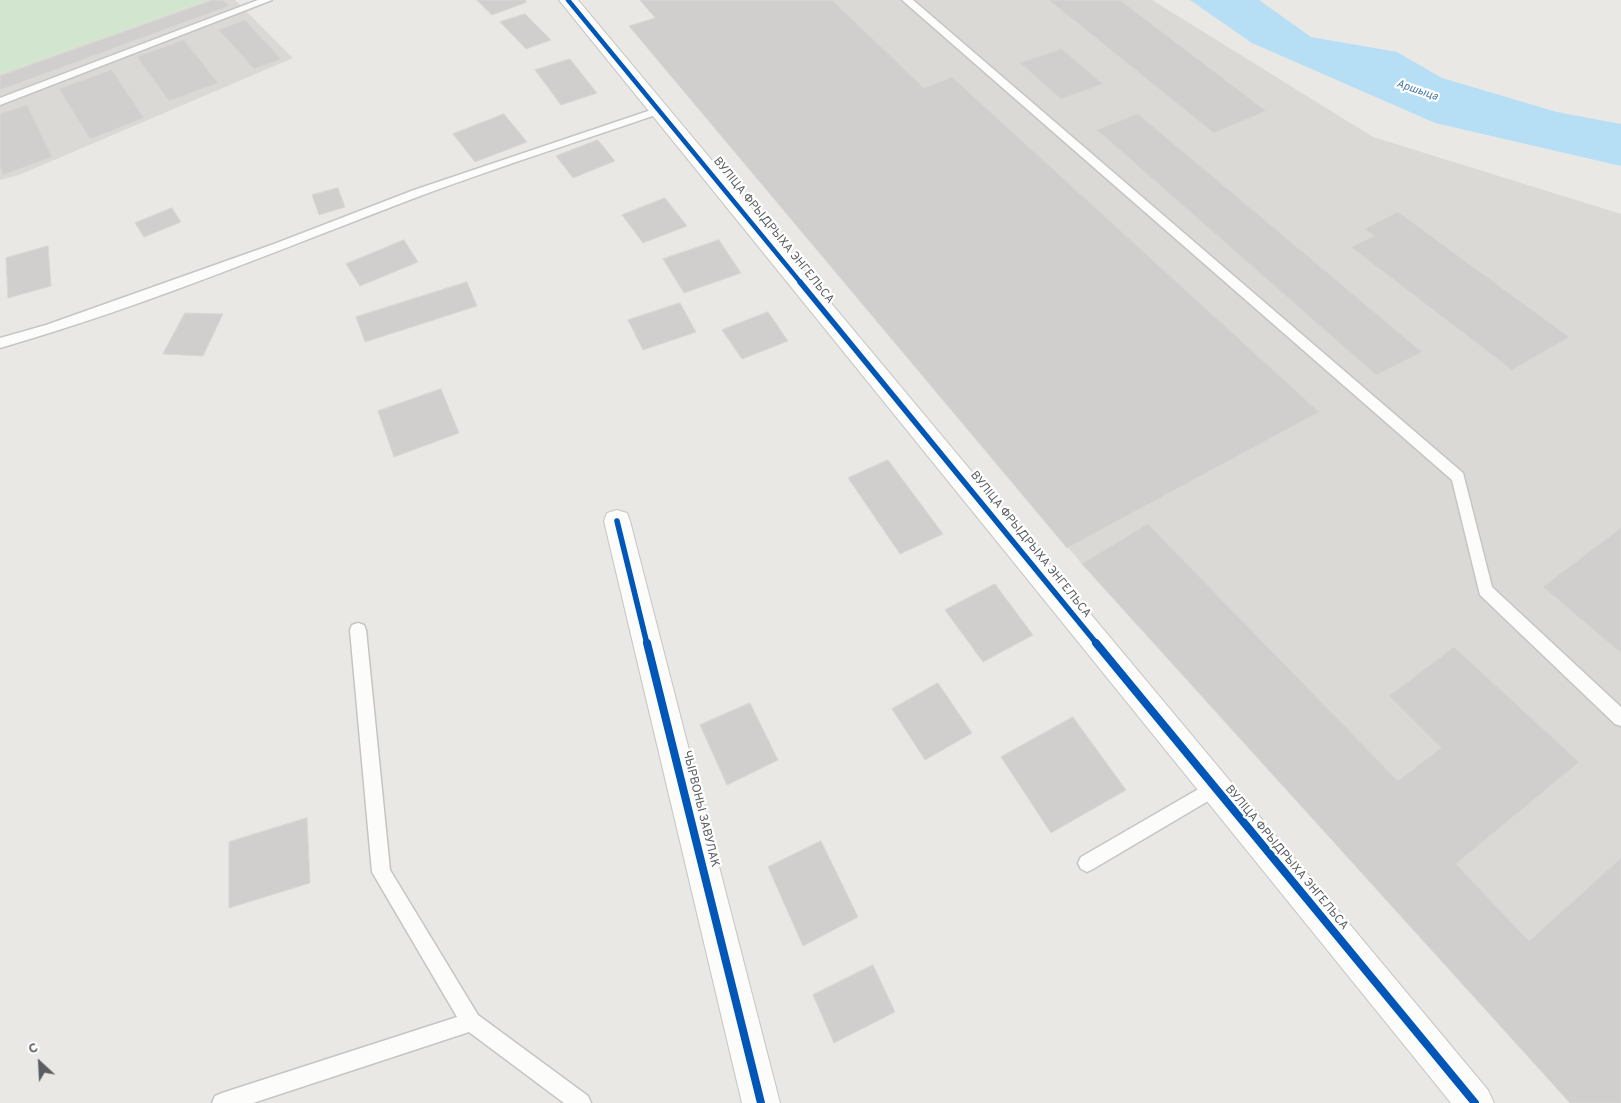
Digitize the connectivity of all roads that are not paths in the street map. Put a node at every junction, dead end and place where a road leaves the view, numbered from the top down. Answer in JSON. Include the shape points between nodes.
{"nodes":[{"id":1,"x":267,"y":0,"type":"edge"},
{"id":2,"x":568,"y":0,"type":"edge"},
{"id":3,"x":907,"y":0,"type":"edge"},
{"id":4,"x":0,"y":102,"type":"edge"},
{"id":5,"x":660,"y":110,"type":"junction"},
{"id":6,"x":0,"y":343,"type":"edge"},
{"id":7,"x":617,"y":521,"type":"dead end"},
{"id":8,"x":358,"y":630,"type":"dead end"},
{"id":9,"x":1621,"y":718,"type":"edge"},
{"id":10,"x":1214,"y":788,"type":"junction"},
{"id":11,"x":1087,"y":863,"type":"dead end"},
{"id":12,"x":471,"y":1022,"type":"junction"},
{"id":13,"x":222,"y":1103,"type":"edge"},
{"id":14,"x":581,"y":1103,"type":"edge"},
{"id":15,"x":761,"y":1103,"type":"edge"},
{"id":16,"x":1475,"y":1103,"type":"edge"}],
"edges":[{"from":1,"to":4,"type":"lane"},
{"from":2,"to":5,"type":"street","name":"ВУЛІЦА ФРЫДРЫХА ЭНГЕЛЬСА"},
{"from":3,"to":9,"type":"lane","via":[[1458,477],[1486,590]]},
{"from":5,"to":6,"type":"lane","via":[[418,193],[49,329]]},
{"from":5,"to":10,"type":"street","name":"ВУЛІЦА ФРЫДРЫХА ЭНГЕЛЬСА"},
{"from":7,"to":15,"type":"street","name":"ЧЫРВОНЫ ЗАВУЛАК"},
{"from":8,"to":12,"type":"lane","via":[[381,872]]},
{"from":10,"to":11,"type":"lane"},
{"from":10,"to":16,"type":"street","name":"ВУЛІЦА ФРЫДРЫХА ЭНГЕЛЬСА"},
{"from":12,"to":13,"type":"lane"},
{"from":12,"to":14,"type":"lane"}]}
